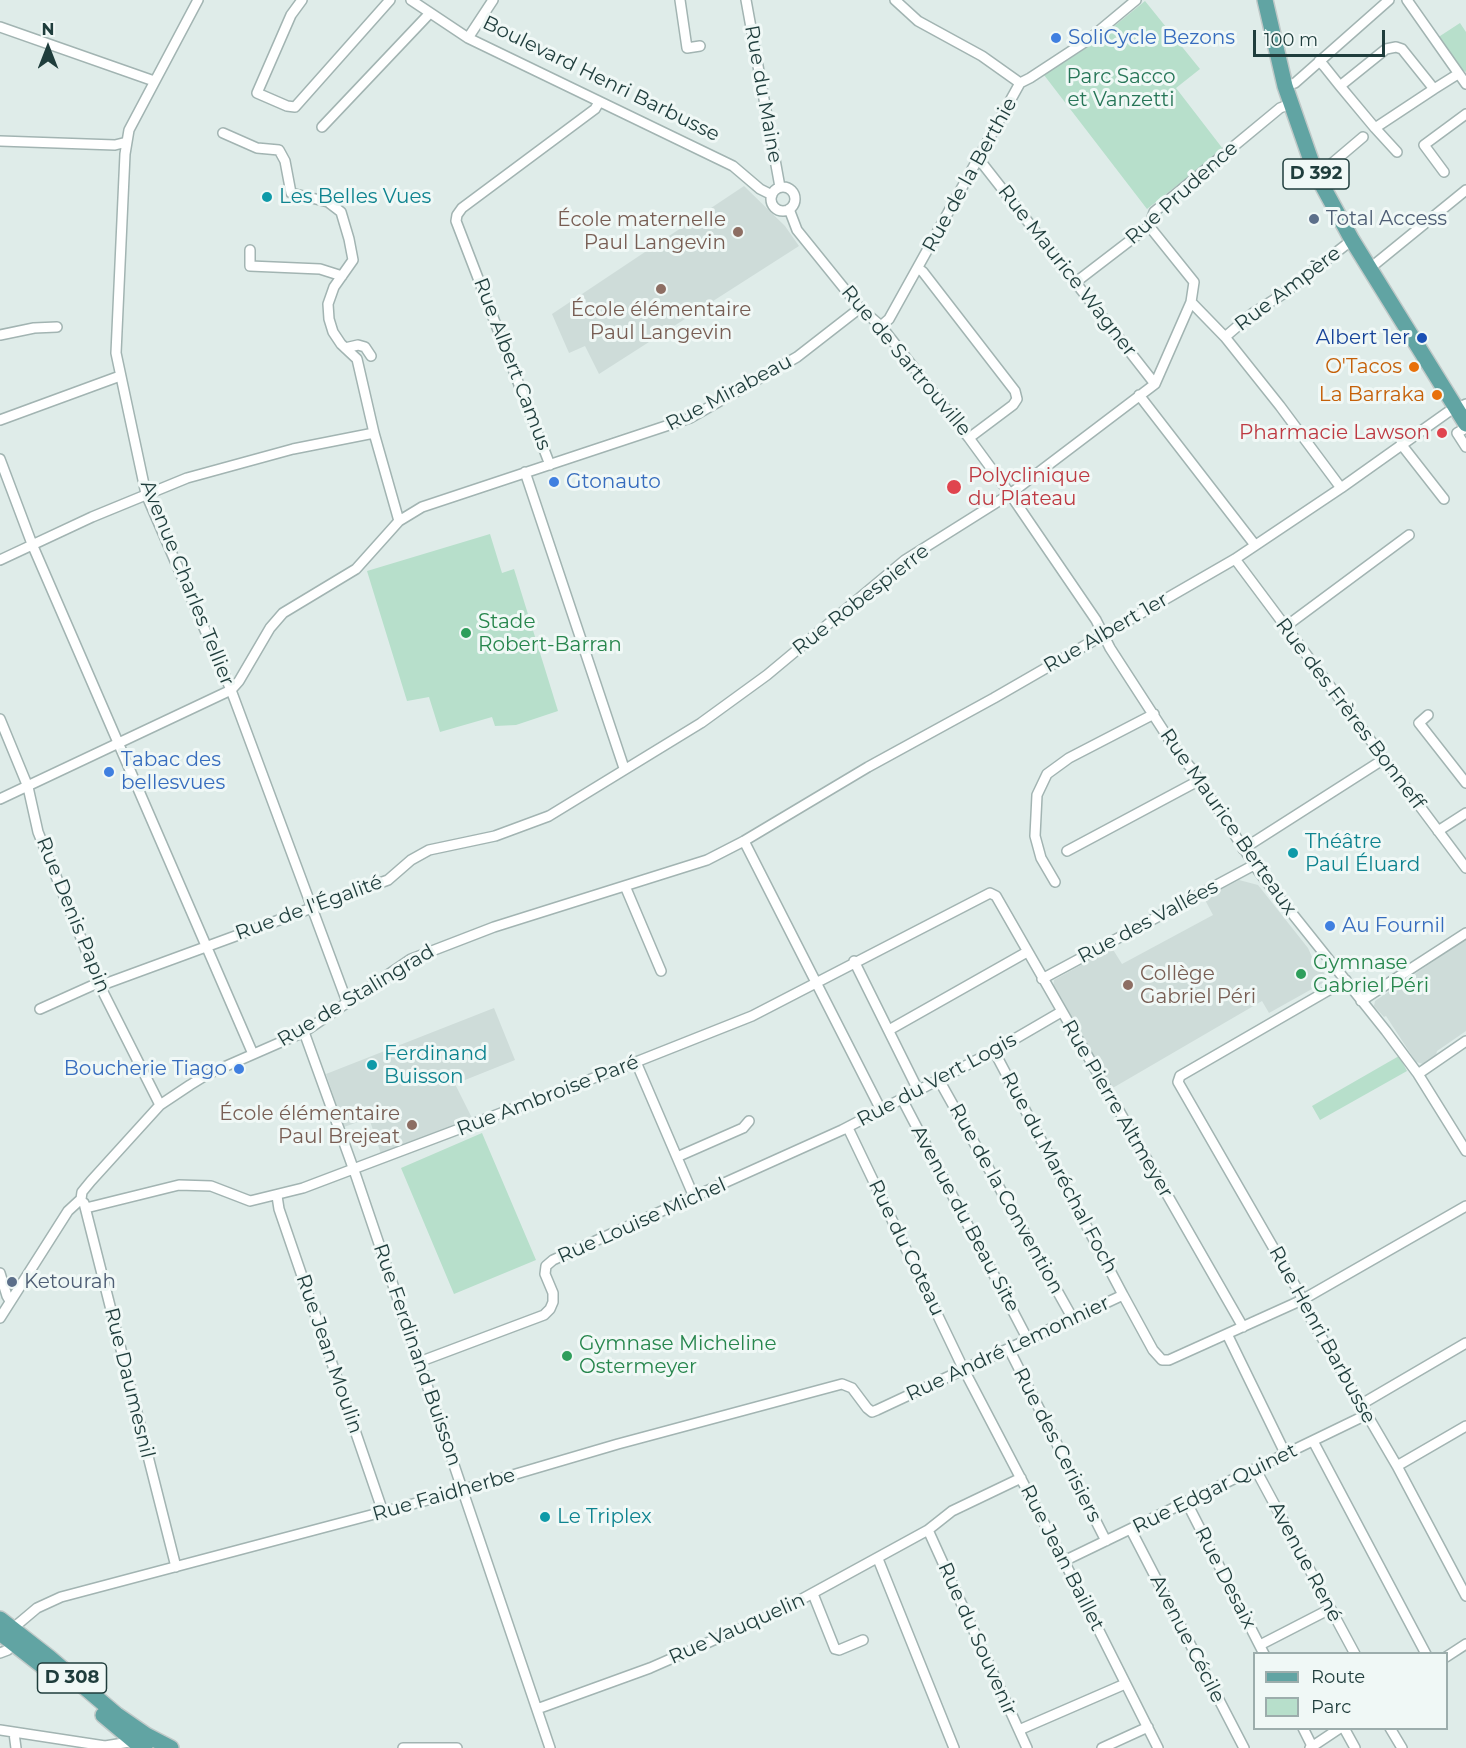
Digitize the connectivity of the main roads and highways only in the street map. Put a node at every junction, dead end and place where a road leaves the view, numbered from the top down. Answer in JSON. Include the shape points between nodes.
{"nodes":[{"id":1,"x":1264,"y":0,"type":"edge"},
{"id":2,"x":1461,"y":406,"type":"edge"},
{"id":3,"x":1466,"y":426,"type":"edge"},
{"id":4,"x":0,"y":1619,"type":"edge"},
{"id":5,"x":9,"y":1635,"type":"edge"},
{"id":6,"x":142,"y":1742,"type":"edge"},
{"id":7,"x":171,"y":1748,"type":"edge"}],
"edges":[{"from":1,"to":2,"type":"main road","number":"D 392","via":[[1290,104],[1317,176],[1369,269]]},
{"from":2,"to":3,"type":"main road","number":"D 392"},
{"from":4,"to":5,"type":"main road","number":"D 308"},
{"from":5,"to":6,"type":"main road","number":"D 308","via":[[41,1666]]},
{"from":6,"to":7,"type":"main road","number":"D 308"}]}
